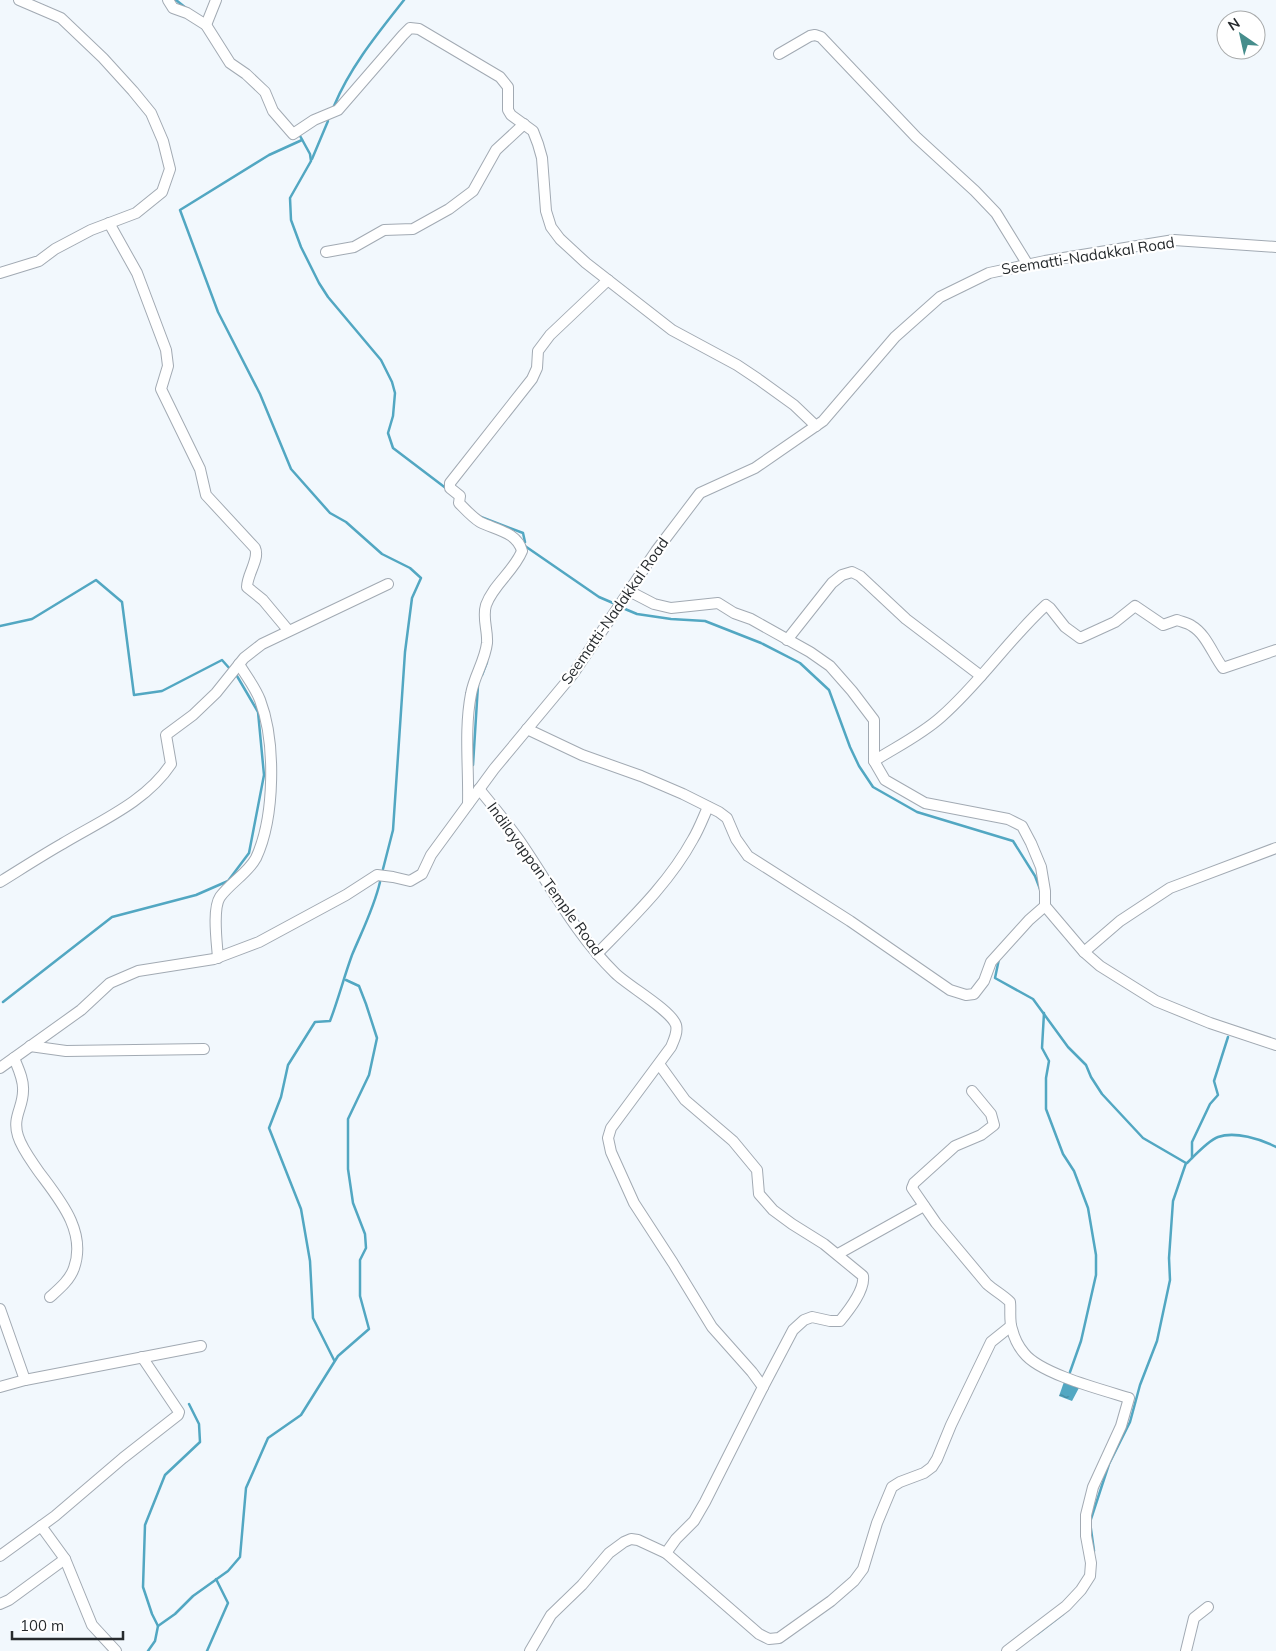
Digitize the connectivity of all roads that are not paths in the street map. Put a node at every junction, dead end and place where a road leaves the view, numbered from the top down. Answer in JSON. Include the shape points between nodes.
{"nodes":[{"id":1,"x":19,"y":0,"type":"edge"},
{"id":2,"x":168,"y":0,"type":"edge"},
{"id":3,"x":216,"y":0,"type":"edge"},
{"id":4,"x":206,"y":25,"type":"junction"},
{"id":5,"x":779,"y":54,"type":"dead end"},
{"id":6,"x":524,"y":124,"type":"junction"},
{"id":7,"x":109,"y":223,"type":"junction"},
{"id":8,"x":1276,"y":247,"type":"edge"},
{"id":9,"x":326,"y":252,"type":"dead end"},
{"id":10,"x":1028,"y":265,"type":"junction"},
{"id":11,"x":0,"y":273,"type":"edge"},
{"id":12,"x":608,"y":280,"type":"junction"},
{"id":13,"x":816,"y":426,"type":"junction"},
{"id":14,"x":388,"y":584,"type":"dead end"},
{"id":15,"x":629,"y":592,"type":"junction"},
{"id":16,"x":288,"y":630,"type":"junction"},
{"id":17,"x":787,"y":640,"type":"junction"},
{"id":18,"x":1276,"y":650,"type":"edge"},
{"id":19,"x":239,"y":664,"type":"junction"},
{"id":20,"x":982,"y":676,"type":"junction"},
{"id":21,"x":527,"y":729,"type":"junction"},
{"id":22,"x":874,"y":761,"type":"junction"},
{"id":23,"x":479,"y":789,"type":"junction"},
{"id":24,"x":468,"y":804,"type":"junction"},
{"id":25,"x":708,"y":807,"type":"junction"},
{"id":26,"x":1276,"y":848,"type":"edge"},
{"id":27,"x":0,"y":882,"type":"edge"},
{"id":28,"x":1045,"y":906,"type":"junction"},
{"id":29,"x":1084,"y":952,"type":"junction"},
{"id":30,"x":598,"y":954,"type":"junction"},
{"id":31,"x":218,"y":958,"type":"junction"},
{"id":32,"x":1276,"y":1044,"type":"edge"},
{"id":33,"x":30,"y":1046,"type":"junction"},
{"id":34,"x":204,"y":1048,"type":"dead end"},
{"id":35,"x":14,"y":1058,"type":"junction"},
{"id":36,"x":659,"y":1064,"type":"junction"},
{"id":37,"x":0,"y":1068,"type":"edge"},
{"id":38,"x":972,"y":1091,"type":"dead end"},
{"id":39,"x":924,"y":1206,"type":"junction"},
{"id":40,"x":838,"y":1254,"type":"junction"},
{"id":41,"x":50,"y":1297,"type":"dead end"},
{"id":42,"x":0,"y":1309,"type":"edge"},
{"id":43,"x":1011,"y":1326,"type":"junction"},
{"id":44,"x":201,"y":1346,"type":"dead end"},
{"id":45,"x":142,"y":1357,"type":"junction"},
{"id":46,"x":25,"y":1380,"type":"junction"},
{"id":47,"x":0,"y":1387,"type":"edge"},
{"id":48,"x":763,"y":1388,"type":"junction"},
{"id":49,"x":41,"y":1526,"type":"junction"},
{"id":50,"x":666,"y":1554,"type":"junction"},
{"id":51,"x":0,"y":1556,"type":"edge"},
{"id":52,"x":66,"y":1559,"type":"junction"},
{"id":53,"x":0,"y":1604,"type":"edge"},
{"id":54,"x":1208,"y":1607,"type":"dead end"},
{"id":55,"x":116,"y":1651,"type":"edge"},
{"id":56,"x":530,"y":1651,"type":"edge"},
{"id":57,"x":1007,"y":1651,"type":"edge"},
{"id":58,"x":1186,"y":1651,"type":"edge"}],
"edges":[{"from":1,"to":7,"type":"street","via":[[61,18],[103,58],[151,114],[163,141],[170,169],[162,192],[136,213]]},
{"from":2,"to":4,"type":"street","via":[[173,8]]},
{"from":3,"to":4,"type":"street"},
{"from":4,"to":6,"type":"street","via":[[230,63],[265,92],[273,111],[293,134],[338,110],[410,28],[419,28],[500,77],[508,87],[508,110]]},
{"from":5,"to":10,"type":"street","via":[[810,36],[821,37],[916,137],[996,213]]},
{"from":6,"to":9,"type":"street","via":[[496,150],[473,191],[449,209],[413,229],[384,230],[354,247]]},
{"from":6,"to":12,"type":"street","via":[[533,131],[542,158],[546,211],[551,227],[560,239]]},
{"from":7,"to":11,"type":"street","via":[[90,230],[39,261]]},
{"from":7,"to":16,"type":"street","via":[[137,273],[166,350],[168,366],[161,389],[200,469],[206,495],[255,548],[247,587],[263,600]]},
{"from":8,"to":10,"type":"street","name":"Seematti-Nadakkal Road","via":[[1174,240]]},
{"from":10,"to":13,"type":"street","name":"Seematti-Nadakkal Road","via":[[989,273],[940,297],[895,337]]},
{"from":12,"to":13,"type":"street","via":[[672,330],[758,379]]},
{"from":12,"to":24,"type":"street","via":[[550,335],[538,351],[537,368],[532,379],[450,483],[450,488],[460,496],[459,503],[479,521],[517,540],[522,551],[486,604],[487,642],[471,694],[468,724]]},
{"from":13,"to":15,"type":"street","name":"Seematti-Nadakkal Road","via":[[755,468],[700,493]]},
{"from":14,"to":16,"type":"street"},
{"from":15,"to":17,"type":"street","via":[[671,608],[718,603]]},
{"from":15,"to":21,"type":"street","name":"Seematti-Nadakkal Road","via":[[573,674]]},
{"from":16,"to":19,"type":"street","via":[[262,644]]},
{"from":17,"to":20,"type":"street","via":[[832,583],[852,572],[906,619]]},
{"from":17,"to":22,"type":"street","via":[[830,666],[874,720]]},
{"from":18,"to":20,"type":"street","via":[[1223,668],[1204,637],[1192,625],[1177,620],[1163,625],[1135,606],[1115,622],[1080,638],[1065,627],[1046,605]]},
{"from":19,"to":27,"type":"street","via":[[216,694],[166,735],[171,764],[162,778],[123,809]]},
{"from":19,"to":31,"type":"street","via":[[260,699],[267,723],[270,805],[255,860],[219,898],[216,908]]},
{"from":20,"to":22,"type":"street","via":[[941,718]]},
{"from":21,"to":23,"type":"street","name":"Seematti-Nadakkal Road"},
{"from":21,"to":25,"type":"street"},
{"from":22,"to":28,"type":"street","via":[[885,780],[925,803],[1008,819],[1022,826],[1040,867]]},
{"from":23,"to":24,"type":"street","name":"Seematti-Nadakkal Road"},
{"from":23,"to":30,"type":"street","name":"Indilayappan Temple Road","via":[[519,840],[568,916]]},
{"from":24,"to":31,"type":"street","name":"Seematti-Nadakkal Road","via":[[431,855],[422,874],[410,881],[377,875],[259,942]]},
{"from":25,"to":28,"type":"street","via":[[727,818],[736,840],[748,856],[950,990],[966,995],[974,994],[984,981],[990,962]]},
{"from":25,"to":30,"type":"street","via":[[693,839],[667,876],[646,904]]},
{"from":26,"to":29,"type":"street","via":[[1170,888],[1120,921]]},
{"from":28,"to":29,"type":"street"},
{"from":29,"to":32,"type":"street","via":[[1100,966],[1156,1000],[1210,1023]]},
{"from":30,"to":36,"type":"street","name":"Indilayappan Temple Road","via":[[616,974],[676,1024],[671,1047]]},
{"from":31,"to":33,"type":"street","name":"Seematti-Nadakkal Road","via":[[138,971],[110,984]]},
{"from":33,"to":34,"type":"street","via":[[66,1051]]},
{"from":33,"to":35,"type":"street","name":"Seematti-Nadakkal Road"},
{"from":35,"to":37,"type":"street","name":"Seematti-Nadakkal Road"},
{"from":35,"to":41,"type":"street","via":[[24,1091],[16,1117],[18,1137],[24,1152],[69,1215],[75,1230],[74,1269]]},
{"from":36,"to":40,"type":"street","via":[[685,1100],[733,1141],[757,1170],[759,1194],[773,1210]]},
{"from":36,"to":48,"type":"street","name":"Indilayappan Temple Road","via":[[611,1128],[608,1138],[611,1152],[634,1203],[712,1327]]},
{"from":38,"to":39,"type":"street","via":[[991,1114],[994,1125],[981,1135],[955,1146],[914,1183],[912,1188]]},
{"from":39,"to":40,"type":"street"},
{"from":39,"to":43,"type":"street","via":[[988,1284],[1010,1302]]},
{"from":40,"to":48,"type":"street","via":[[862,1276],[862,1290],[840,1321],[812,1317],[793,1330]]},
{"from":42,"to":46,"type":"street"},
{"from":43,"to":50,"type":"street","via":[[991,1342],[932,1466],[892,1487],[863,1569],[831,1601],[779,1638],[759,1634]]},
{"from":43,"to":57,"type":"street","via":[[1024,1353],[1032,1360],[1053,1372],[1129,1398],[1121,1426],[1093,1487],[1086,1515],[1090,1576],[1066,1606]]},
{"from":44,"to":45,"type":"street"},
{"from":45,"to":46,"type":"street"},
{"from":45,"to":49,"type":"street","via":[[178,1415]]},
{"from":46,"to":47,"type":"street"},
{"from":48,"to":50,"type":"street","via":[[705,1502]]},
{"from":49,"to":51,"type":"street"},
{"from":49,"to":52,"type":"street"},
{"from":50,"to":56,"type":"street","via":[[638,1540],[624,1542],[609,1553],[551,1615]]},
{"from":52,"to":53,"type":"street"},
{"from":52,"to":55,"type":"street","via":[[92,1625]]},
{"from":54,"to":58,"type":"street","via":[[1194,1618]]}]}
